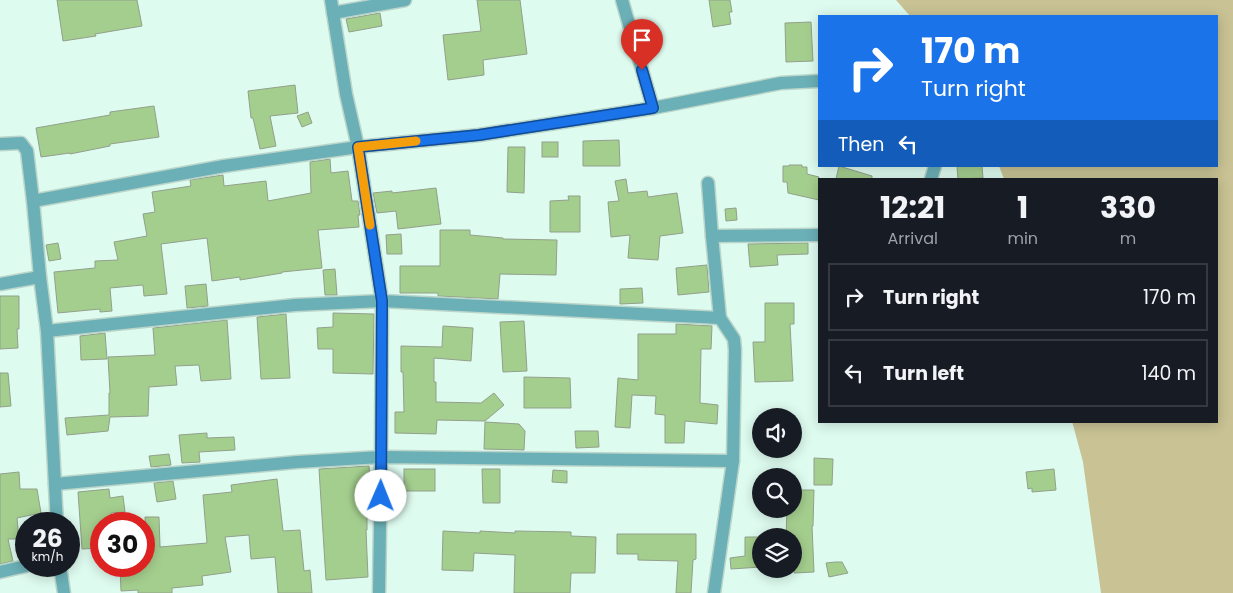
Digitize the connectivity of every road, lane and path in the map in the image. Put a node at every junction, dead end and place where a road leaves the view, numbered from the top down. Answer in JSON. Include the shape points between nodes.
{"nodes":[{"id":1,"x":404,"y":0,"type":"edge"},
{"id":2,"x":622,"y":0,"type":"edge"},
{"id":3,"x":332,"y":6,"type":"edge"},
{"id":4,"x":818,"y":81,"type":"edge"},
{"id":5,"x":653,"y":108,"type":"junction"},
{"id":6,"x":0,"y":144,"type":"edge"},
{"id":7,"x":358,"y":147,"type":"junction"},
{"id":8,"x":708,"y":183,"type":"dead end"},
{"id":9,"x":33,"y":200,"type":"junction"},
{"id":10,"x":818,"y":234,"type":"edge"},
{"id":11,"x":712,"y":236,"type":"junction"},
{"id":12,"x":40,"y":277,"type":"junction"},
{"id":13,"x":0,"y":284,"type":"edge"},
{"id":14,"x":382,"y":301,"type":"junction"},
{"id":15,"x":720,"y":318,"type":"junction"},
{"id":16,"x":47,"y":331,"type":"junction"},
{"id":17,"x":382,"y":457,"type":"junction"},
{"id":18,"x":733,"y":461,"type":"junction"},
{"id":19,"x":55,"y":484,"type":"junction"},
{"id":20,"x":56,"y":512,"type":"edge"},
{"id":21,"x":15,"y":569,"type":"edge"},
{"id":22,"x":0,"y":572,"type":"edge"},
{"id":23,"x":62,"y":577,"type":"edge"},
{"id":24,"x":64,"y":593,"type":"edge"},
{"id":25,"x":379,"y":593,"type":"edge"},
{"id":26,"x":714,"y":593,"type":"edge"}],
"edges":[{"from":1,"to":3,"type":"street"},
{"from":2,"to":5,"type":"street"},
{"from":3,"to":7,"type":"street"},
{"from":4,"to":5,"type":"street","via":[[781,83]]},
{"from":5,"to":7,"type":"street","via":[[479,135]]},
{"from":6,"to":9,"type":"street","via":[[21,143],[27,151]]},
{"from":7,"to":9,"type":"street","via":[[224,166]]},
{"from":7,"to":14,"type":"street"},
{"from":8,"to":11,"type":"street"},
{"from":9,"to":12,"type":"street"},
{"from":10,"to":11,"type":"street"},
{"from":11,"to":15,"type":"street"},
{"from":12,"to":13,"type":"street"},
{"from":12,"to":16,"type":"street"},
{"from":14,"to":15,"type":"street"},
{"from":14,"to":16,"type":"street","via":[[295,306]]},
{"from":14,"to":17,"type":"street"},
{"from":15,"to":18,"type":"street","via":[[734,339],[735,350]]},
{"from":16,"to":19,"type":"street"},
{"from":17,"to":18,"type":"street"},
{"from":17,"to":19,"type":"street"},
{"from":17,"to":25,"type":"street"},
{"from":18,"to":26,"type":"street"},
{"from":19,"to":20,"type":"street"},
{"from":21,"to":22,"type":"street"},
{"from":23,"to":24,"type":"street"}]}
